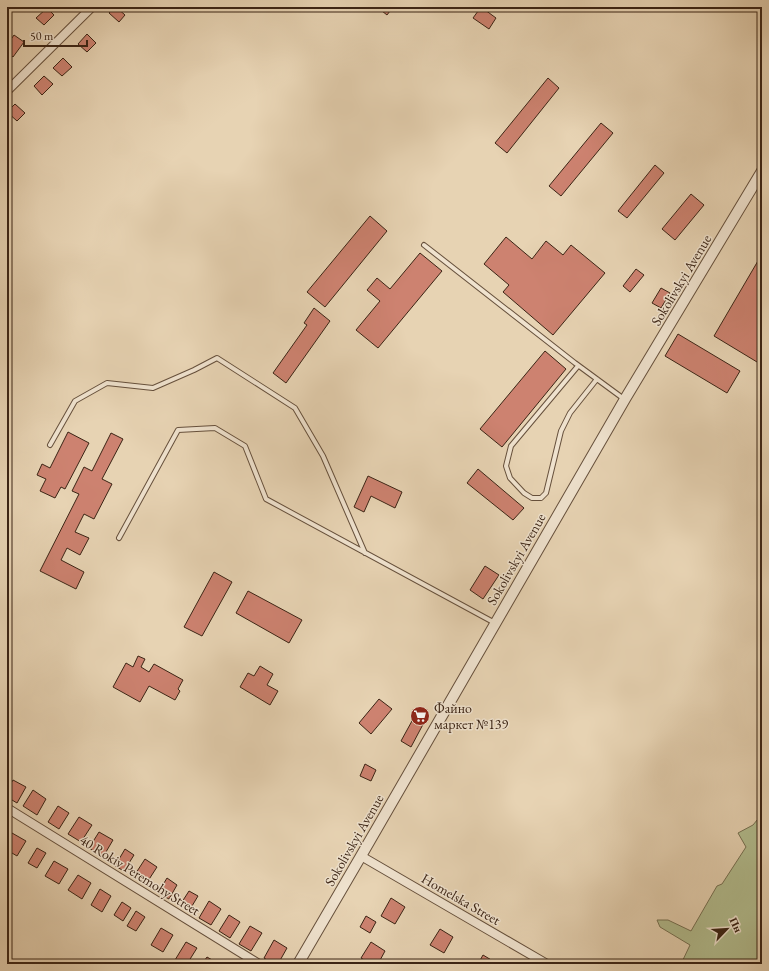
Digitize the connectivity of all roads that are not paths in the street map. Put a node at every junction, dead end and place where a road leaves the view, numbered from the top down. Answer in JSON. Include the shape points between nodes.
{"nodes":[{"id":1,"x":92,"y":7,"type":"edge"},
{"id":2,"x":7,"y":91,"type":"edge"},
{"id":3,"x":762,"y":171,"type":"edge"},
{"id":4,"x":424,"y":245,"type":"dead end"},
{"id":5,"x":578,"y":366,"type":"junction"},
{"id":6,"x":597,"y":379,"type":"junction"},
{"id":7,"x":625,"y":399,"type":"junction"},
{"id":8,"x":50,"y":445,"type":"dead end"},
{"id":9,"x":119,"y":538,"type":"dead end"},
{"id":10,"x":365,"y":553,"type":"junction"},
{"id":11,"x":495,"y":624,"type":"junction"},
{"id":12,"x":7,"y":808,"type":"edge"},
{"id":13,"x":361,"y":856,"type":"junction"},
{"id":14,"x":258,"y":964,"type":"edge"},
{"id":15,"x":298,"y":964,"type":"edge"},
{"id":16,"x":547,"y":964,"type":"edge"}],
"edges":[{"from":1,"to":2,"type":"street"},
{"from":3,"to":7,"type":"street","name":"Sokolivskyi Avenue"},
{"from":4,"to":5,"type":"lane"},
{"from":5,"to":6,"type":"lane"},
{"from":5,"to":6,"type":"lane","via":[[511,446],[506,466],[510,478],[532,498],[541,498],[546,493],[560,431]]},
{"from":6,"to":7,"type":"lane"},
{"from":7,"to":11,"type":"street","name":"Sokolivskyi Avenue"},
{"from":8,"to":10,"type":"lane","via":[[75,401],[107,383],[153,388],[217,358],[296,408],[323,456]]},
{"from":9,"to":10,"type":"lane","via":[[178,430],[215,428],[245,446],[266,499]]},
{"from":10,"to":11,"type":"lane"},
{"from":11,"to":13,"type":"street","name":"Sokolivskyi Avenue"},
{"from":12,"to":14,"type":"street","name":"40 Rokiv Peremohy Street"},
{"from":13,"to":15,"type":"street","name":"Sokolivskyi Avenue"},
{"from":13,"to":16,"type":"street","name":"Homelska Street"}]}
